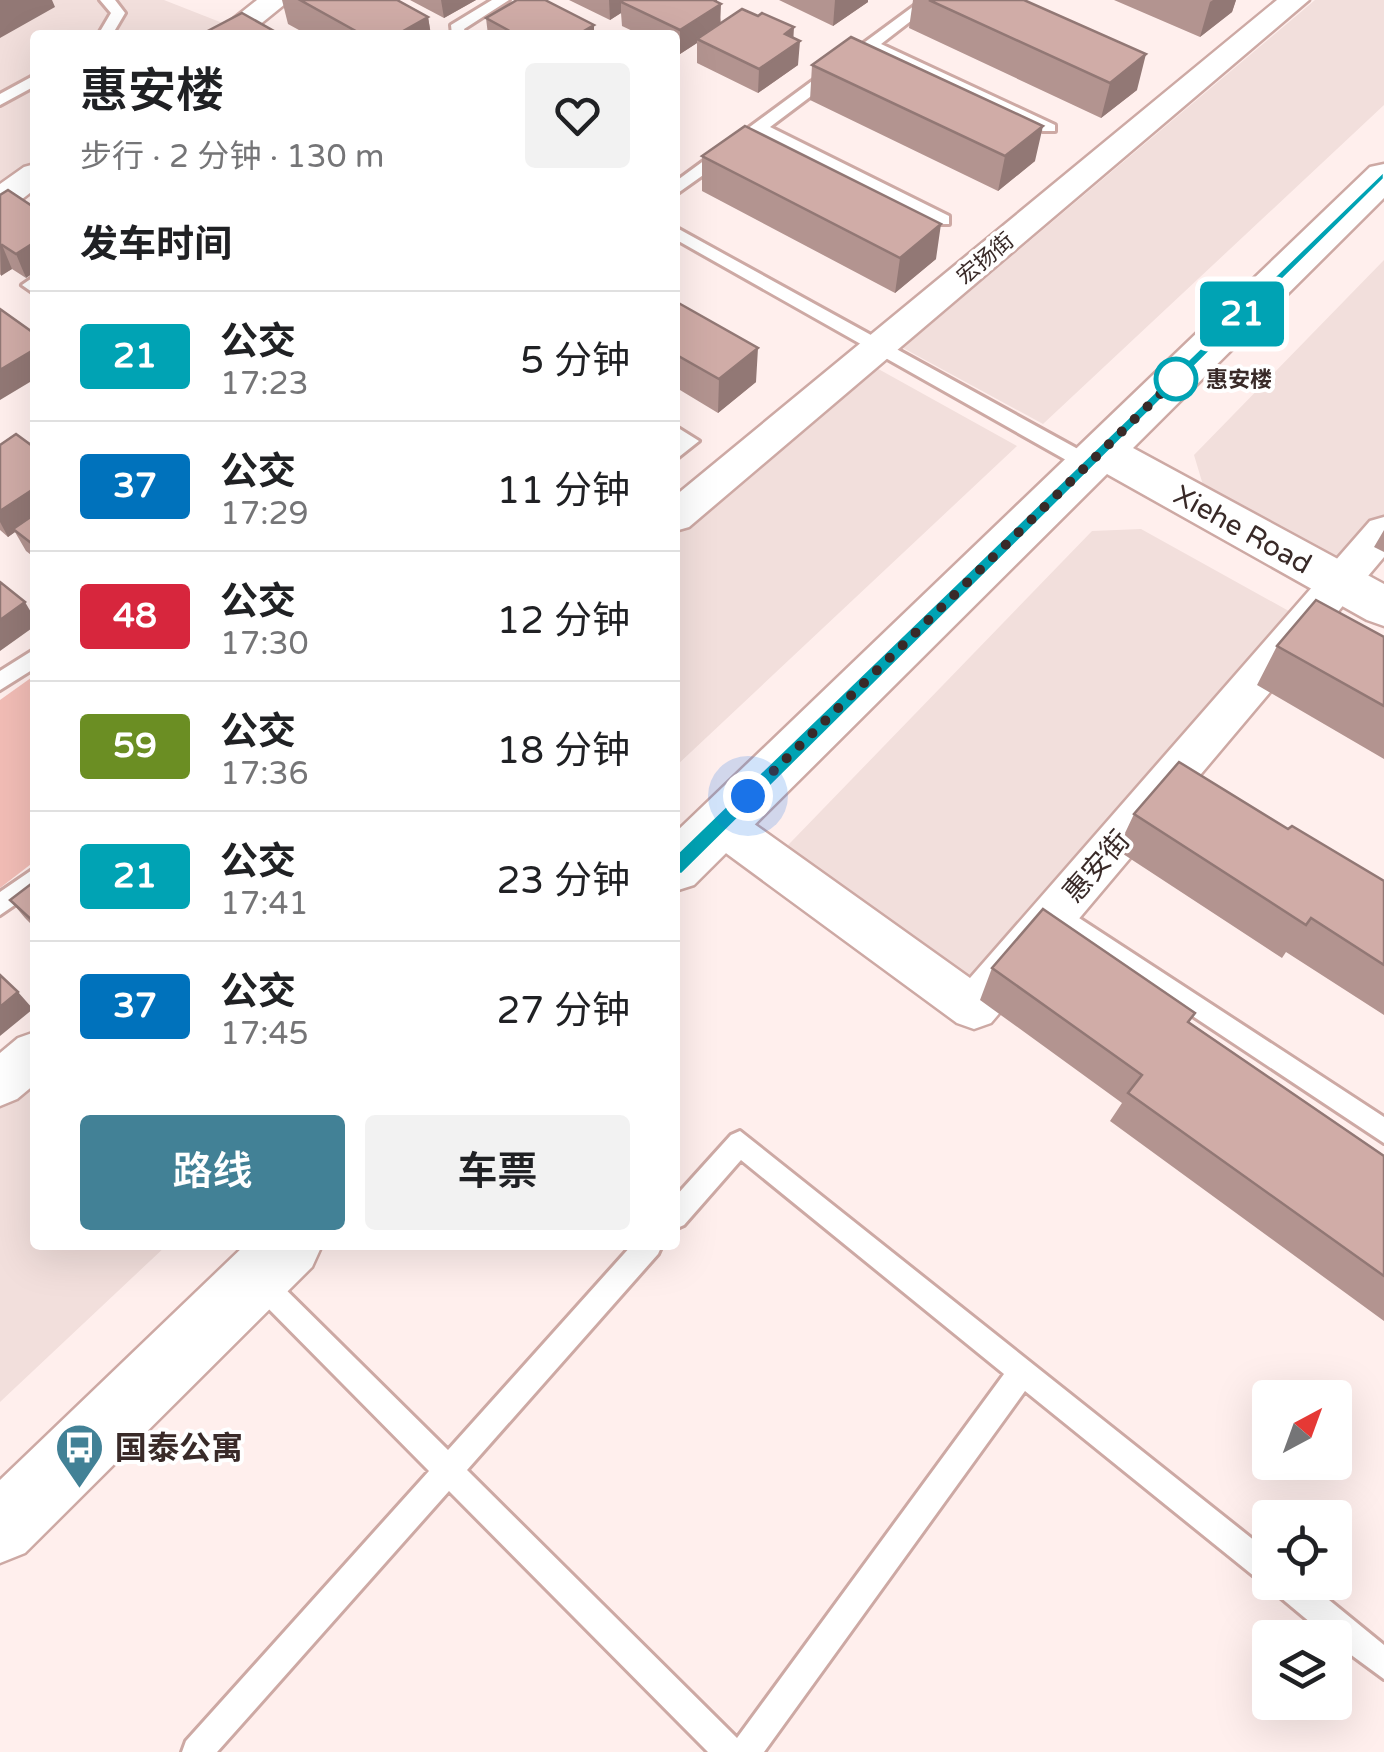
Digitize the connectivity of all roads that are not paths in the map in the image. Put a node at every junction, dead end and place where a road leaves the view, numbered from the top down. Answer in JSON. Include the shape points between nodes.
{"nodes":[{"id":1,"x":107,"y":0,"type":"edge"},
{"id":2,"x":276,"y":0,"type":"edge"},
{"id":3,"x":502,"y":0,"type":"edge"},
{"id":4,"x":1295,"y":0,"type":"edge"},
{"id":5,"x":927,"y":1,"type":"edge"},
{"id":6,"x":108,"y":30,"type":"edge"},
{"id":7,"x":235,"y":30,"type":"edge"},
{"id":8,"x":457,"y":30,"type":"edge"},
{"id":9,"x":870,"y":45,"type":"junction"},
{"id":10,"x":30,"y":83,"type":"edge"},
{"id":11,"x":0,"y":100,"type":"edge"},
{"id":12,"x":758,"y":128,"type":"junction"},
{"id":13,"x":1049,"y":128,"type":"dead end"},
{"id":14,"x":1384,"y":176,"type":"edge"},
{"id":15,"x":30,"y":178,"type":"edge"},
{"id":16,"x":680,"y":186,"type":"edge"},
{"id":17,"x":0,"y":200,"type":"edge"},
{"id":18,"x":943,"y":220,"type":"edge"},
{"id":19,"x":680,"y":235,"type":"edge"},
{"id":20,"x":878,"y":346,"type":"junction"},
{"id":21,"x":1095,"y":458,"type":"junction"},
{"id":22,"x":680,"y":513,"type":"edge"},
{"id":23,"x":1384,"y":531,"type":"edge"},
{"id":24,"x":1340,"y":582,"type":"junction"},
{"id":25,"x":1384,"y":607,"type":"edge"},
{"id":26,"x":30,"y":661,"type":"edge"},
{"id":27,"x":0,"y":682,"type":"edge"},
{"id":28,"x":720,"y":824,"type":"junction"},
{"id":29,"x":680,"y":863,"type":"edge"},
{"id":30,"x":30,"y":882,"type":"edge"},
{"id":31,"x":0,"y":905,"type":"edge"},
{"id":32,"x":1056,"y":913,"type":"junction"},
{"id":33,"x":30,"y":1058,"type":"edge"},
{"id":34,"x":0,"y":1083,"type":"edge"},
{"id":35,"x":1384,"y":1131,"type":"edge"},
{"id":36,"x":680,"y":1210,"type":"edge"},
{"id":37,"x":645,"y":1250,"type":"edge"},
{"id":38,"x":273,"y":1262,"type":"edge"},
{"id":39,"x":1023,"y":1371,"type":"junction"},
{"id":40,"x":448,"y":1470,"type":"junction"},
{"id":41,"x":0,"y":1528,"type":"edge"},
{"id":42,"x":1252,"y":1557,"type":"edge"},
{"id":43,"x":1306,"y":1600,"type":"edge"},
{"id":44,"x":1384,"y":1664,"type":"edge"},
{"id":45,"x":197,"y":1752,"type":"edge"},
{"id":46,"x":729,"y":1752,"type":"edge"},
{"id":47,"x":745,"y":1752,"type":"edge"}],
"edges":[{"from":1,"to":6,"type":"lane","via":[[118,13]]},
{"from":2,"to":7,"type":"street"},
{"from":3,"to":8,"type":"lane"},
{"from":4,"to":20,"type":"street","name":"宏扬街"},
{"from":5,"to":9,"type":"lane"},
{"from":9,"to":12,"type":"lane"},
{"from":9,"to":13,"type":"lane"},
{"from":10,"to":11,"type":"lane"},
{"from":12,"to":16,"type":"lane"},
{"from":12,"to":18,"type":"lane"},
{"from":14,"to":21,"type":"street"},
{"from":15,"to":17,"type":"street"},
{"from":19,"to":20,"type":"lane"},
{"from":20,"to":21,"type":"lane"},
{"from":20,"to":22,"type":"street","name":"宏扬街"},
{"from":21,"to":24,"type":"street","name":"Xiehe Road"},
{"from":21,"to":28,"type":"street"},
{"from":23,"to":24,"type":"street","name":"惠安街"},
{"from":24,"to":25,"type":"street","name":"Xiehe Road"},
{"from":24,"to":32,"type":"street","name":"惠安街"},
{"from":26,"to":27,"type":"lane"},
{"from":28,"to":29,"type":"street"},
{"from":28,"to":32,"type":"street","name":"惠安街","via":[[974,1008]]},
{"from":30,"to":31,"type":"lane"},
{"from":32,"to":35,"type":"lane"},
{"from":33,"to":34,"type":"street"},
{"from":36,"to":39,"type":"lane","via":[[740,1143]]},
{"from":37,"to":40,"type":"lane"},
{"from":38,"to":40,"type":"lane"},
{"from":38,"to":41,"type":"street"},
{"from":39,"to":42,"type":"lane"},
{"from":39,"to":47,"type":"lane"},
{"from":40,"to":45,"type":"lane"},
{"from":40,"to":46,"type":"lane"},
{"from":43,"to":44,"type":"lane"}]}
